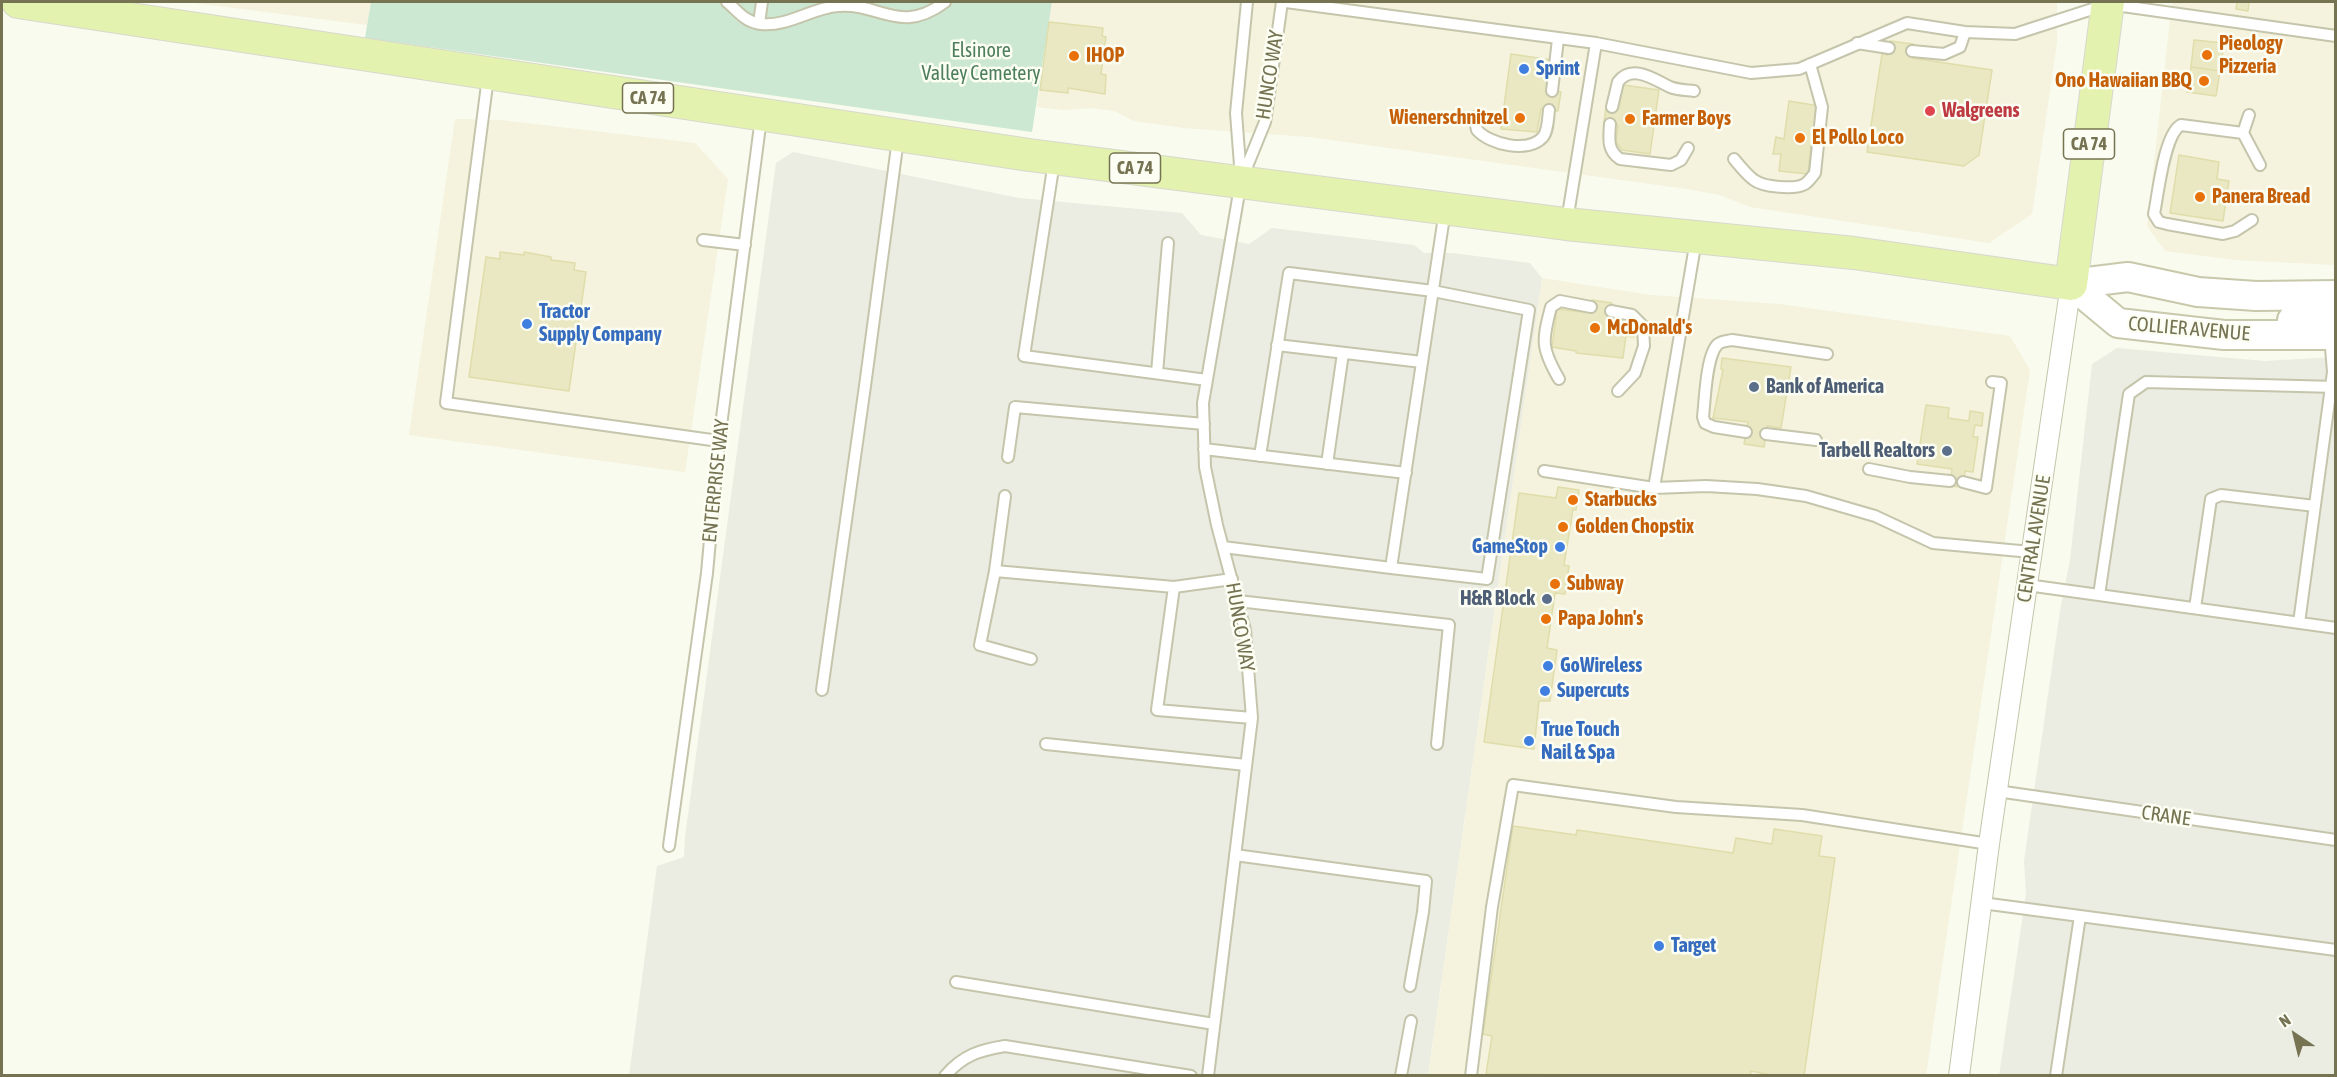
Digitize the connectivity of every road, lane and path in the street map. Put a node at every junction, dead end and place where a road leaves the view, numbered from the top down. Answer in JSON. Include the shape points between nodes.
{"nodes":[{"id":1,"x":18,"y":2,"type":"edge"},
{"id":2,"x":728,"y":2,"type":"edge"},
{"id":3,"x":762,"y":2,"type":"edge"},
{"id":4,"x":945,"y":2,"type":"edge"},
{"id":5,"x":1247,"y":2,"type":"edge"},
{"id":6,"x":1284,"y":2,"type":"edge"},
{"id":7,"x":2108,"y":3,"type":"edge"},
{"id":8,"x":759,"y":23,"type":"junction"},
{"id":9,"x":1965,"y":32,"type":"junction"},
{"id":10,"x":2336,"y":36,"type":"edge"},
{"id":11,"x":1558,"y":39,"type":"junction"},
{"id":12,"x":1596,"y":43,"type":"junction"},
{"id":13,"x":1856,"y":43,"type":"junction"},
{"id":14,"x":1889,"y":48,"type":"dead end"},
{"id":15,"x":1912,"y":51,"type":"dead end"},
{"id":16,"x":1810,"y":64,"type":"junction"},
{"id":17,"x":488,"y":73,"type":"junction"},
{"id":18,"x":1552,"y":91,"type":"dead end"},
{"id":19,"x":1694,"y":92,"type":"dead end"},
{"id":20,"x":1612,"y":107,"type":"dead end"},
{"id":21,"x":1550,"y":110,"type":"dead end"},
{"id":22,"x":761,"y":115,"type":"junction"},
{"id":23,"x":2249,"y":115,"type":"dead end"},
{"id":24,"x":1474,"y":117,"type":"dead end"},
{"id":25,"x":1610,"y":124,"type":"dead end"},
{"id":26,"x":2243,"y":133,"type":"junction"},
{"id":27,"x":898,"y":136,"type":"junction"},
{"id":28,"x":1688,"y":148,"type":"dead end"},
{"id":29,"x":1042,"y":157,"type":"junction"},
{"id":30,"x":1734,"y":159,"type":"dead end"},
{"id":31,"x":2260,"y":165,"type":"dead end"},
{"id":32,"x":1241,"y":182,"type":"junction"},
{"id":33,"x":1445,"y":210,"type":"junction"},
{"id":34,"x":2252,"y":220,"type":"dead end"},
{"id":35,"x":1566,"y":224,"type":"junction"},
{"id":36,"x":1696,"y":236,"type":"junction"},
{"id":37,"x":703,"y":240,"type":"dead end"},
{"id":38,"x":1168,"y":243,"type":"dead end"},
{"id":39,"x":745,"y":245,"type":"junction"},
{"id":40,"x":2071,"y":284,"type":"junction"},
{"id":41,"x":1433,"y":291,"type":"junction"},
{"id":42,"x":2336,"y":295,"type":"edge"},
{"id":43,"x":1591,"y":307,"type":"dead end"},
{"id":44,"x":1611,"y":311,"type":"dead end"},
{"id":45,"x":2334,"y":329,"type":"edge"},
{"id":46,"x":1278,"y":345,"type":"junction"},
{"id":47,"x":1343,"y":353,"type":"junction"},
{"id":48,"x":1827,"y":354,"type":"dead end"},
{"id":49,"x":1422,"y":363,"type":"junction"},
{"id":50,"x":1157,"y":373,"type":"junction"},
{"id":51,"x":1559,"y":379,"type":"dead end"},
{"id":52,"x":1207,"y":380,"type":"junction"},
{"id":53,"x":1992,"y":382,"type":"dead end"},
{"id":54,"x":2333,"y":387,"type":"edge"},
{"id":55,"x":1618,"y":391,"type":"dead end"},
{"id":56,"x":1204,"y":424,"type":"junction"},
{"id":57,"x":1746,"y":432,"type":"dead end"},
{"id":58,"x":1766,"y":434,"type":"dead end"},
{"id":59,"x":1816,"y":440,"type":"dead end"},
{"id":60,"x":719,"y":441,"type":"junction"},
{"id":61,"x":1204,"y":449,"type":"junction"},
{"id":62,"x":1260,"y":456,"type":"junction"},
{"id":63,"x":1008,"y":457,"type":"dead end"},
{"id":64,"x":1328,"y":464,"type":"junction"},
{"id":65,"x":1869,"y":469,"type":"dead end"},
{"id":66,"x":1544,"y":471,"type":"dead end"},
{"id":67,"x":1406,"y":473,"type":"junction"},
{"id":68,"x":1950,"y":481,"type":"dead end"},
{"id":69,"x":1963,"y":482,"type":"dead end"},
{"id":70,"x":1653,"y":488,"type":"junction"},
{"id":71,"x":1005,"y":495,"type":"dead end"},
{"id":72,"x":2315,"y":506,"type":"junction"},
{"id":73,"x":1223,"y":547,"type":"junction"},
{"id":74,"x":2031,"y":552,"type":"junction"},
{"id":75,"x":1391,"y":568,"type":"junction"},
{"id":76,"x":995,"y":571,"type":"junction"},
{"id":77,"x":1232,"y":579,"type":"junction"},
{"id":78,"x":2026,"y":585,"type":"junction"},
{"id":79,"x":1174,"y":587,"type":"junction"},
{"id":80,"x":2099,"y":595,"type":"junction"},
{"id":81,"x":1238,"y":601,"type":"junction"},
{"id":82,"x":2195,"y":608,"type":"junction"},
{"id":83,"x":2299,"y":623,"type":"junction"},
{"id":84,"x":2336,"y":628,"type":"edge"},
{"id":85,"x":1031,"y":659,"type":"dead end"},
{"id":86,"x":822,"y":690,"type":"dead end"},
{"id":87,"x":1252,"y":718,"type":"junction"},
{"id":88,"x":1046,"y":744,"type":"dead end"},
{"id":89,"x":1437,"y":744,"type":"dead end"},
{"id":90,"x":1246,"y":765,"type":"junction"},
{"id":91,"x":1997,"y":791,"type":"junction"},
{"id":92,"x":2336,"y":840,"type":"edge"},
{"id":93,"x":1989,"y":844,"type":"junction"},
{"id":94,"x":669,"y":846,"type":"dead end"},
{"id":95,"x":1235,"y":855,"type":"junction"},
{"id":96,"x":1982,"y":903,"type":"junction"},
{"id":97,"x":2080,"y":916,"type":"junction"},
{"id":98,"x":2336,"y":950,"type":"edge"},
{"id":99,"x":956,"y":982,"type":"dead end"},
{"id":100,"x":1410,"y":986,"type":"dead end"},
{"id":101,"x":1411,"y":1022,"type":"dead end"},
{"id":102,"x":1214,"y":1024,"type":"junction"},
{"id":103,"x":945,"y":1076,"type":"edge"},
{"id":104,"x":1191,"y":1076,"type":"edge"},
{"id":105,"x":1208,"y":1076,"type":"edge"},
{"id":106,"x":1401,"y":1076,"type":"edge"},
{"id":107,"x":1471,"y":1076,"type":"edge"},
{"id":108,"x":1959,"y":1076,"type":"edge"},
{"id":109,"x":2056,"y":1076,"type":"edge"}],
"edges":[{"from":1,"to":17,"type":"main road","number":"CA 74"},
{"from":2,"to":8,"type":"lane","via":[[746,20]]},
{"from":3,"to":8,"type":"lane"},
{"from":4,"to":8,"type":"lane","via":[[910,17],[891,17],[838,5],[776,25]]},
{"from":5,"to":32,"type":"lane","name":"HUNCO WAY","via":[[1236,113]]},
{"from":6,"to":11,"type":"lane"},
{"from":6,"to":32,"type":"lane","name":"HUNCO WAY","via":[[1265,122]]},
{"from":7,"to":9,"type":"lane","via":[[2015,34]]},
{"from":7,"to":10,"type":"lane"},
{"from":7,"to":40,"type":"main road","name":"CENTRAL AVENUE","number":"CA 74"},
{"from":9,"to":13,"type":"lane","via":[[1907,23]]},
{"from":9,"to":15,"type":"lane","via":[[1960,46],[1944,54]]},
{"from":11,"to":12,"type":"lane"},
{"from":11,"to":18,"type":"lane"},
{"from":12,"to":16,"type":"lane","via":[[1751,73],[1798,69]]},
{"from":12,"to":35,"type":"lane"},
{"from":13,"to":14,"type":"lane"},
{"from":13,"to":16,"type":"lane"},
{"from":16,"to":30,"type":"lane","via":[[1822,113],[1815,173],[1810,180],[1792,188],[1761,184]]},
{"from":17,"to":22,"type":"main road","number":"CA 74"},
{"from":17,"to":60,"type":"lane","via":[[446,403]]},
{"from":19,"to":20,"type":"lane","via":[[1672,88],[1648,75],[1628,75],[1618,82]]},
{"from":21,"to":24,"type":"lane","via":[[1543,137],[1527,146],[1492,142],[1477,130]]},
{"from":22,"to":27,"type":"main road","number":"CA 74"},
{"from":22,"to":39,"type":"lane","name":"ENTERPRISE WAY"},
{"from":23,"to":26,"type":"lane"},
{"from":25,"to":28,"type":"lane","via":[[1609,145],[1620,159],[1671,165],[1681,160]]},
{"from":26,"to":31,"type":"lane"},
{"from":26,"to":34,"type":"lane","via":[[2177,127],[2168,146],[2154,214],[2159,222],[2223,234]]},
{"from":27,"to":29,"type":"main road","number":"CA 74"},
{"from":27,"to":86,"type":"lane"},
{"from":29,"to":32,"type":"main road","number":"CA 74"},
{"from":29,"to":50,"type":"lane","via":[[1024,356]]},
{"from":32,"to":33,"type":"main road","number":"CA 74"},
{"from":32,"to":52,"type":"lane","name":"HUNCO WAY"},
{"from":33,"to":35,"type":"main road","number":"CA 74"},
{"from":33,"to":41,"type":"lane"},
{"from":35,"to":36,"type":"main road","number":"CA 74"},
{"from":36,"to":40,"type":"main road","number":"CA 74","via":[[1854,253]]},
{"from":36,"to":70,"type":"lane"},
{"from":37,"to":39,"type":"lane"},
{"from":38,"to":50,"type":"lane"},
{"from":39,"to":60,"type":"lane","name":"ENTERPRISE WAY"},
{"from":40,"to":42,"type":"main road","name":"COLLIER AVENUE","via":[[2128,277],[2198,292]]},
{"from":40,"to":45,"type":"main road","name":"COLLIER AVENUE","via":[[2118,323],[2224,335],[2251,335],[2282,321]]},
{"from":40,"to":74,"type":"street","name":"CENTRAL AVENUE"},
{"from":41,"to":46,"type":"lane","via":[[1288,273]]},
{"from":41,"to":49,"type":"lane"},
{"from":41,"to":75,"type":"lane","via":[[1529,310],[1487,579]]},
{"from":43,"to":51,"type":"lane","via":[[1560,301],[1551,307],[1543,339]]},
{"from":44,"to":55,"type":"lane","via":[[1632,315],[1643,326],[1644,346],[1635,374]]},
{"from":45,"to":54,"type":"lane"},
{"from":46,"to":47,"type":"lane"},
{"from":46,"to":62,"type":"lane"},
{"from":47,"to":49,"type":"lane"},
{"from":47,"to":64,"type":"lane"},
{"from":48,"to":57,"type":"lane","via":[[1732,340],[1716,346],[1710,358],[1705,423]]},
{"from":49,"to":67,"type":"lane"},
{"from":50,"to":52,"type":"lane"},
{"from":52,"to":56,"type":"lane","name":"HUNCO WAY"},
{"from":53,"to":69,"type":"lane","via":[[2001,383],[1986,488]]},
{"from":54,"to":72,"type":"lane"},
{"from":54,"to":80,"type":"lane","via":[[2146,382],[2129,394]]},
{"from":56,"to":61,"type":"lane","name":"HUNCO WAY"},
{"from":56,"to":63,"type":"lane","via":[[1015,407]]},
{"from":58,"to":59,"type":"lane"},
{"from":60,"to":94,"type":"lane","name":"ENTERPRISE WAY","via":[[707,573]]},
{"from":61,"to":62,"type":"lane"},
{"from":61,"to":73,"type":"lane","name":"HUNCO WAY"},
{"from":62,"to":64,"type":"lane"},
{"from":64,"to":67,"type":"lane"},
{"from":65,"to":68,"type":"lane"},
{"from":66,"to":70,"type":"lane"},
{"from":67,"to":75,"type":"lane"},
{"from":70,"to":74,"type":"lane","via":[[1706,486],[1806,496],[1875,516],[1933,543]]},
{"from":71,"to":76,"type":"lane"},
{"from":72,"to":82,"type":"lane","via":[[2221,495],[2211,500]]},
{"from":72,"to":83,"type":"lane"},
{"from":73,"to":75,"type":"lane"},
{"from":73,"to":77,"type":"lane","name":"HUNCO WAY"},
{"from":74,"to":78,"type":"street","name":"CENTRAL AVENUE"},
{"from":76,"to":79,"type":"lane"},
{"from":76,"to":85,"type":"lane","via":[[980,645]]},
{"from":77,"to":79,"type":"lane"},
{"from":77,"to":81,"type":"lane","name":"HUNCO WAY"},
{"from":78,"to":80,"type":"lane"},
{"from":78,"to":91,"type":"street","name":"CENTRAL AVENUE"},
{"from":79,"to":87,"type":"lane","via":[[1157,710]]},
{"from":80,"to":82,"type":"lane"},
{"from":81,"to":87,"type":"lane","name":"HUNCO WAY","via":[[1245,630]]},
{"from":81,"to":89,"type":"lane","via":[[1449,625]]},
{"from":82,"to":83,"type":"lane"},
{"from":83,"to":84,"type":"lane"},
{"from":87,"to":90,"type":"lane","name":"HUNCO WAY"},
{"from":88,"to":90,"type":"lane"},
{"from":90,"to":95,"type":"lane","name":"HUNCO WAY"},
{"from":91,"to":92,"type":"lane","name":"CRANE"},
{"from":91,"to":93,"type":"street","name":"CENTRAL AVENUE"},
{"from":93,"to":96,"type":"street","name":"CENTRAL AVENUE"},
{"from":93,"to":107,"type":"lane","via":[[1803,815],[1676,807],[1513,785],[1492,906]]},
{"from":95,"to":100,"type":"lane","via":[[1426,881]]},
{"from":95,"to":102,"type":"lane","name":"HUNCO WAY"},
{"from":96,"to":97,"type":"lane"},
{"from":96,"to":108,"type":"street","name":"CENTRAL AVENUE"},
{"from":97,"to":98,"type":"lane"},
{"from":97,"to":109,"type":"lane"},
{"from":99,"to":102,"type":"lane"},
{"from":101,"to":106,"type":"lane"},
{"from":102,"to":105,"type":"lane","name":"HUNCO WAY"},
{"from":103,"to":104,"type":"lane","via":[[978,1050],[1005,1046]]}]}
